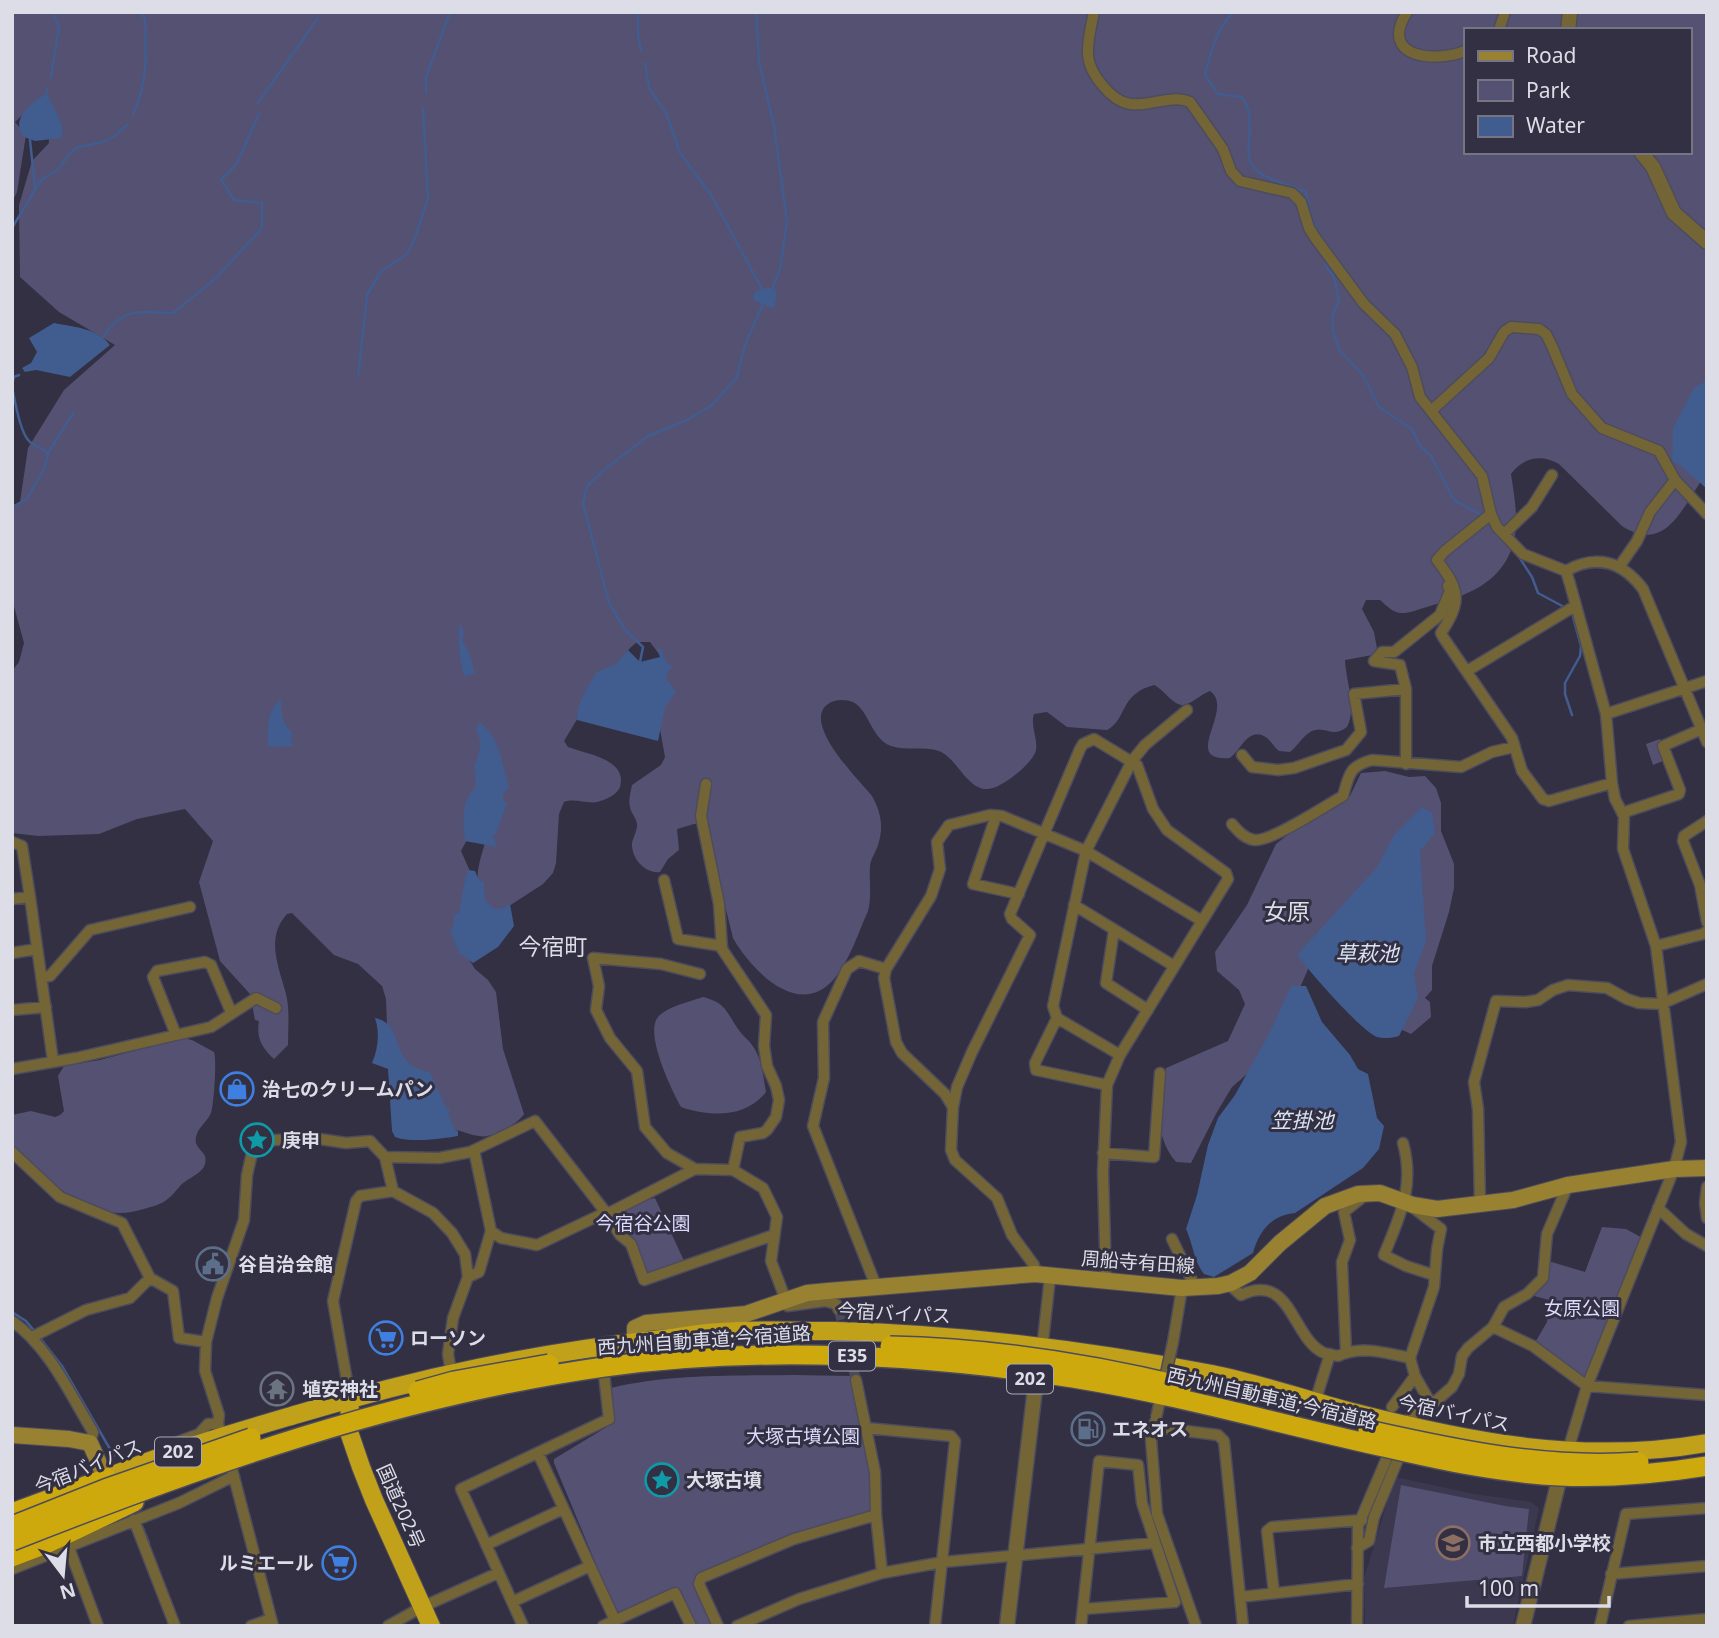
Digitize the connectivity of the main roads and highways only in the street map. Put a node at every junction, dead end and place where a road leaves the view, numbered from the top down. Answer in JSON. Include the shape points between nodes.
{"nodes":[{"id":1,"x":1707,"y":1168,"type":"edge"},
{"id":2,"x":635,"y":1342,"type":"junction"},
{"id":3,"x":350,"y":1398,"type":"junction"},
{"id":4,"x":349,"y":1432,"type":"junction"},
{"id":5,"x":12,"y":1435,"type":"edge"},
{"id":6,"x":1707,"y":1443,"type":"edge"},
{"id":7,"x":1707,"y":1454,"type":"edge"},
{"id":8,"x":1707,"y":1466,"type":"edge"},
{"id":9,"x":104,"y":1474,"type":"junction"},
{"id":10,"x":1707,"y":1475,"type":"edge"},
{"id":11,"x":144,"y":1497,"type":"junction"},
{"id":12,"x":12,"y":1513,"type":"edge"},
{"id":13,"x":12,"y":1520,"type":"edge"},
{"id":14,"x":12,"y":1526,"type":"edge"},
{"id":15,"x":12,"y":1541,"type":"edge"},
{"id":16,"x":12,"y":1548,"type":"edge"},
{"id":17,"x":12,"y":1558,"type":"edge"},
{"id":18,"x":431,"y":1626,"type":"edge"}],
"edges":[{"from":1,"to":2,"type":"main road","name":"周船寺有田線","via":[[1674,1169],[1437,1209],[1380,1193],[1358,1194],[1325,1206],[1250,1273],[1231,1283],[1188,1288],[1042,1276],[876,1286],[807,1293],[746,1314],[646,1324],[635,1328]]},
{"from":2,"to":3,"type":"highway","name":"今宿バイパス","number":"202","via":[[540,1354]]},
{"from":2,"to":6,"type":"highway","name":"今宿バイパス","number":"202","via":[[718,1332],[784,1331],[913,1333],[1044,1345],[1216,1375],[1482,1442],[1525,1448],[1639,1451]]},
{"from":3,"to":4,"type":"highway","name":"国道202号"},
{"from":3,"to":9,"type":"highway","name":"今宿バイパス","number":"202","via":[[220,1431]]},
{"from":4,"to":10,"type":"highway","number":"202","via":[[477,1396],[604,1374],[786,1363],[866,1364],[1036,1380],[1152,1401],[1392,1460],[1466,1473],[1618,1484]]},
{"from":4,"to":11,"type":"highway","number":"202"},
{"from":4,"to":18,"type":"highway","name":"国道202号"},
{"from":5,"to":9,"type":"main road","via":[[90,1443]]},
{"from":7,"to":14,"type":"highway","name":"西九州自動車道;今宿道路","number":"E35","bridge":true,"via":[[1595,1464],[1525,1459],[1423,1442],[1083,1366],[922,1346],[734,1345],[604,1355],[454,1381],[214,1450]]},
{"from":8,"to":15,"type":"highway","name":"西九州自動車道;今宿道路","number":"E35","bridge":true,"via":[[1595,1477],[1523,1473],[1433,1459],[1154,1393],[1030,1372],[841,1355],[734,1357],[606,1367],[439,1399],[311,1432],[217,1463]]},
{"from":9,"to":12,"type":"highway"},
{"from":9,"to":13,"type":"highway","name":"今宿バイパス","number":"202"},
{"from":11,"to":16,"type":"highway","number":"202"},
{"from":11,"to":17,"type":"highway"}]}
